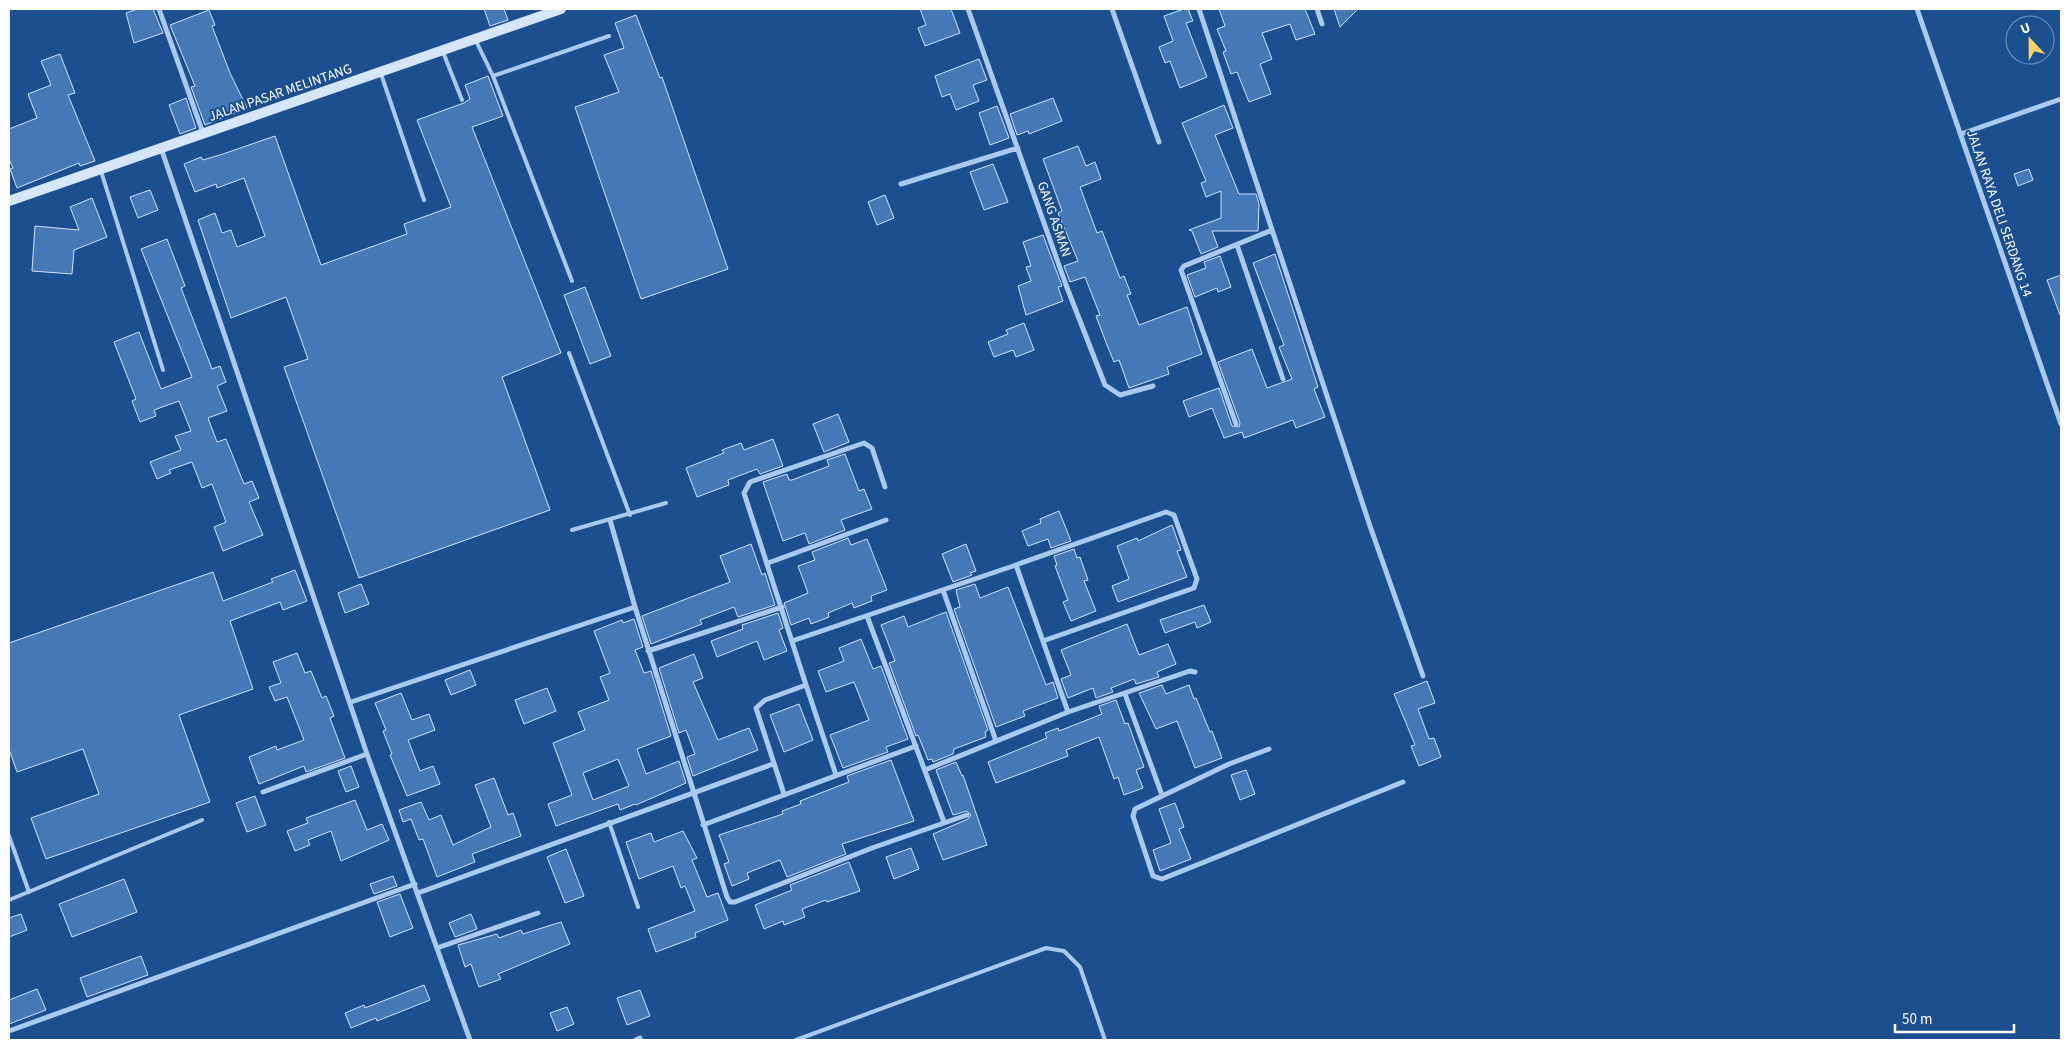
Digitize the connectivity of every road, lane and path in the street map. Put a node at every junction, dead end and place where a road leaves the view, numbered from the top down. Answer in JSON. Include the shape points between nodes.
{"nodes":[{"id":1,"x":159,"y":9,"type":"edge"},
{"id":2,"x":561,"y":9,"type":"edge"},
{"id":3,"x":968,"y":9,"type":"edge"},
{"id":4,"x":1112,"y":9,"type":"edge"},
{"id":5,"x":1199,"y":9,"type":"edge"},
{"id":6,"x":1317,"y":9,"type":"edge"},
{"id":7,"x":1917,"y":9,"type":"edge"},
{"id":8,"x":1322,"y":24,"type":"dead end"},
{"id":9,"x":609,"y":36,"type":"dead end"},
{"id":10,"x":475,"y":38,"type":"junction"},
{"id":11,"x":442,"y":50,"type":"junction"},
{"id":12,"x":380,"y":72,"type":"junction"},
{"id":13,"x":493,"y":76,"type":"junction"},
{"id":14,"x":2061,"y":99,"type":"edge"},
{"id":15,"x":462,"y":100,"type":"dead end"},
{"id":16,"x":203,"y":133,"type":"junction"},
{"id":17,"x":1961,"y":134,"type":"junction"},
{"id":18,"x":1159,"y":142,"type":"dead end"},
{"id":19,"x":161,"y":148,"type":"junction"},
{"id":20,"x":1018,"y":148,"type":"junction"},
{"id":21,"x":100,"y":168,"type":"junction"},
{"id":22,"x":901,"y":184,"type":"dead end"},
{"id":23,"x":9,"y":200,"type":"edge"},
{"id":24,"x":424,"y":200,"type":"dead end"},
{"id":25,"x":1272,"y":230,"type":"junction"},
{"id":26,"x":1238,"y":245,"type":"junction"},
{"id":27,"x":572,"y":281,"type":"dead end"},
{"id":28,"x":569,"y":353,"type":"dead end"},
{"id":29,"x":163,"y":370,"type":"dead end"},
{"id":30,"x":1282,"y":379,"type":"dead end"},
{"id":31,"x":1153,"y":386,"type":"dead end"},
{"id":32,"x":1236,"y":424,"type":"dead end"},
{"id":33,"x":2061,"y":424,"type":"edge"},
{"id":34,"x":885,"y":488,"type":"dead end"},
{"id":35,"x":666,"y":503,"type":"dead end"},
{"id":36,"x":630,"y":515,"type":"junction"},
{"id":37,"x":610,"y":520,"type":"junction"},
{"id":38,"x":886,"y":520,"type":"dead end"},
{"id":39,"x":572,"y":530,"type":"dead end"},
{"id":40,"x":768,"y":564,"type":"junction"},
{"id":41,"x":1016,"y":566,"type":"junction"},
{"id":42,"x":943,"y":590,"type":"junction"},
{"id":43,"x":635,"y":607,"type":"junction"},
{"id":44,"x":782,"y":607,"type":"junction"},
{"id":45,"x":867,"y":616,"type":"junction"},
{"id":46,"x":792,"y":641,"type":"junction"},
{"id":47,"x":1043,"y":641,"type":"junction"},
{"id":48,"x":648,"y":651,"type":"junction"},
{"id":49,"x":1195,"y":672,"type":"dead end"},
{"id":50,"x":1423,"y":676,"type":"dead end"},
{"id":51,"x":806,"y":685,"type":"junction"},
{"id":52,"x":1125,"y":694,"type":"junction"},
{"id":53,"x":351,"y":702,"type":"junction"},
{"id":54,"x":1068,"y":712,"type":"junction"},
{"id":55,"x":996,"y":741,"type":"junction"},
{"id":56,"x":916,"y":746,"type":"junction"},
{"id":57,"x":1269,"y":749,"type":"dead end"},
{"id":58,"x":368,"y":754,"type":"junction"},
{"id":59,"x":773,"y":764,"type":"junction"},
{"id":60,"x":925,"y":770,"type":"junction"},
{"id":61,"x":836,"y":775,"type":"junction"},
{"id":62,"x":1403,"y":782,"type":"dead end"},
{"id":63,"x":263,"y":792,"type":"dead end"},
{"id":64,"x":694,"y":793,"type":"junction"},
{"id":65,"x":784,"y":794,"type":"junction"},
{"id":66,"x":1162,"y":795,"type":"junction"},
{"id":67,"x":967,"y":815,"type":"dead end"},
{"id":68,"x":202,"y":820,"type":"dead end"},
{"id":69,"x":609,"y":822,"type":"junction"},
{"id":70,"x":944,"y":822,"type":"junction"},
{"id":71,"x":703,"y":825,"type":"junction"},
{"id":72,"x":9,"y":836,"type":"edge"},
{"id":73,"x":415,"y":884,"type":"junction"},
{"id":74,"x":29,"y":892,"type":"junction"},
{"id":75,"x":418,"y":893,"type":"junction"},
{"id":76,"x":9,"y":900,"type":"edge"},
{"id":77,"x":638,"y":907,"type":"dead end"},
{"id":78,"x":538,"y":913,"type":"dead end"},
{"id":79,"x":437,"y":948,"type":"junction"},
{"id":80,"x":9,"y":1031,"type":"edge"},
{"id":81,"x":802,"y":1039,"type":"edge"},
{"id":82,"x":470,"y":1040,"type":"edge"},
{"id":83,"x":796,"y":1040,"type":"edge"},
{"id":84,"x":1105,"y":1040,"type":"edge"}],
"edges":[{"from":1,"to":16,"type":"street"},
{"from":2,"to":10,"type":"street","name":"JALAN PASAR MELINTANG"},
{"from":3,"to":20,"type":"street","name":"GANG ASMAN"},
{"from":4,"to":18,"type":"street"},
{"from":5,"to":25,"type":"street"},
{"from":6,"to":8,"type":"street"},
{"from":7,"to":17,"type":"street","name":"JALAN RAYA DELI SERDANG 14"},
{"from":9,"to":13,"type":"lane"},
{"from":10,"to":11,"type":"street","name":"JALAN PASAR MELINTANG"},
{"from":10,"to":13,"type":"lane"},
{"from":11,"to":12,"type":"street","name":"JALAN PASAR MELINTANG"},
{"from":11,"to":15,"type":"lane"},
{"from":12,"to":16,"type":"street","name":"JALAN PASAR MELINTANG"},
{"from":12,"to":24,"type":"lane"},
{"from":13,"to":27,"type":"lane"},
{"from":14,"to":17,"type":"street"},
{"from":16,"to":19,"type":"street","name":"JALAN PASAR MELINTANG"},
{"from":17,"to":33,"type":"street","name":"JALAN RAYA DELI SERDANG 14"},
{"from":19,"to":21,"type":"street","name":"JALAN PASAR MELINTANG"},
{"from":19,"to":53,"type":"street"},
{"from":20,"to":22,"type":"street"},
{"from":20,"to":31,"type":"street","name":"GANG ASMAN","via":[[1105,385],[1118,395]]},
{"from":21,"to":23,"type":"street","name":"JALAN PASAR MELINTANG"},
{"from":21,"to":29,"type":"lane"},
{"from":25,"to":26,"type":"street"},
{"from":25,"to":50,"type":"street"},
{"from":26,"to":30,"type":"street"},
{"from":26,"to":32,"type":"street","via":[[1184,266],[1181,272]]},
{"from":28,"to":36,"type":"lane"},
{"from":34,"to":40,"type":"street","via":[[872,448],[864,443],[750,482],[744,493]]},
{"from":35,"to":36,"type":"lane"},
{"from":36,"to":37,"type":"lane"},
{"from":37,"to":39,"type":"lane"},
{"from":37,"to":43,"type":"street"},
{"from":38,"to":40,"type":"street"},
{"from":40,"to":44,"type":"street"},
{"from":41,"to":42,"type":"street"},
{"from":41,"to":47,"type":"street"},
{"from":41,"to":47,"type":"street","via":[[1166,512],[1177,520],[1197,579],[1194,588]]},
{"from":42,"to":45,"type":"street"},
{"from":42,"to":55,"type":"street"},
{"from":43,"to":48,"type":"street"},
{"from":43,"to":53,"type":"street"},
{"from":44,"to":46,"type":"street"},
{"from":44,"to":48,"type":"street"},
{"from":45,"to":46,"type":"street"},
{"from":45,"to":56,"type":"street"},
{"from":46,"to":51,"type":"street"},
{"from":47,"to":54,"type":"street"},
{"from":48,"to":64,"type":"street"},
{"from":49,"to":52,"type":"street","via":[[1190,670]]},
{"from":51,"to":59,"type":"street","via":[[765,700],[756,708]]},
{"from":51,"to":61,"type":"street"},
{"from":52,"to":54,"type":"street"},
{"from":52,"to":66,"type":"street"},
{"from":53,"to":58,"type":"street"},
{"from":54,"to":55,"type":"street"},
{"from":55,"to":60,"type":"street"},
{"from":56,"to":60,"type":"street"},
{"from":56,"to":61,"type":"street"},
{"from":57,"to":66,"type":"street"},
{"from":58,"to":63,"type":"street"},
{"from":58,"to":73,"type":"street"},
{"from":59,"to":64,"type":"street"},
{"from":59,"to":65,"type":"street"},
{"from":60,"to":70,"type":"street"},
{"from":61,"to":65,"type":"street"},
{"from":62,"to":66,"type":"street","via":[[1158,879],[1153,876],[1133,812],[1137,806]]},
{"from":64,"to":69,"type":"street"},
{"from":64,"to":71,"type":"street"},
{"from":65,"to":71,"type":"street"},
{"from":67,"to":70,"type":"street"},
{"from":68,"to":74,"type":"lane"},
{"from":69,"to":75,"type":"street"},
{"from":69,"to":77,"type":"lane"},
{"from":70,"to":71,"type":"street","via":[[732,902],[727,897]]},
{"from":72,"to":74,"type":"lane"},
{"from":73,"to":75,"type":"street"},
{"from":73,"to":80,"type":"street"},
{"from":74,"to":76,"type":"lane"},
{"from":75,"to":79,"type":"street"},
{"from":78,"to":79,"type":"street"},
{"from":79,"to":82,"type":"street"},
{"from":81,"to":83,"type":"lane"},
{"from":81,"to":84,"type":"lane","via":[[1046,948],[1064,951],[1080,967]]}]}
